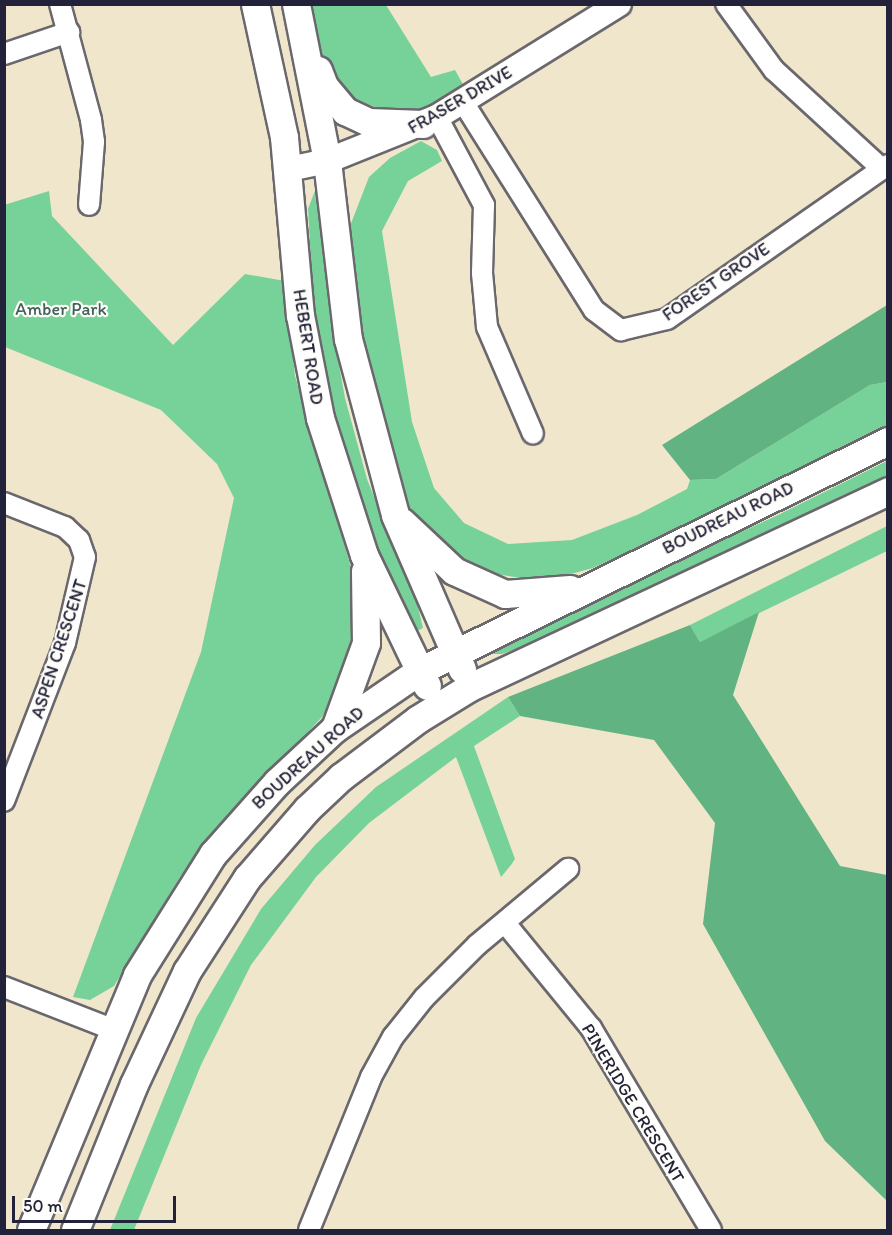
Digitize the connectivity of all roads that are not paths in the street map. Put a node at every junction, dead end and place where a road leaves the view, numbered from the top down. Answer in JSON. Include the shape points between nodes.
{"nodes":[{"id":1,"x":60,"y":4,"type":"edge"},
{"id":2,"x":255,"y":4,"type":"edge"},
{"id":3,"x":296,"y":4,"type":"edge"},
{"id":4,"x":619,"y":4,"type":"edge"},
{"id":5,"x":726,"y":4,"type":"edge"},
{"id":6,"x":69,"y":32,"type":"junction"},
{"id":7,"x":304,"y":33,"type":"junction"},
{"id":8,"x":4,"y":54,"type":"edge"},
{"id":9,"x":463,"y":102,"type":"junction"},
{"id":10,"x":430,"y":120,"type":"junction"},
{"id":11,"x":327,"y":161,"type":"junction"},
{"id":12,"x":884,"y":166,"type":"edge"},
{"id":13,"x":289,"y":169,"type":"junction"},
{"id":14,"x":89,"y":205,"type":"dead end"},
{"id":15,"x":533,"y":434,"type":"dead end"},
{"id":16,"x":888,"y":441,"type":"edge"},
{"id":17,"x":888,"y":491,"type":"edge"},
{"id":18,"x":4,"y":503,"type":"edge"},
{"id":19,"x":394,"y":515,"type":"junction"},
{"id":20,"x":363,"y":555,"type":"junction"},
{"id":21,"x":582,"y":589,"type":"junction"},
{"id":22,"x":453,"y":652,"type":"junction"},
{"id":23,"x":419,"y":671,"type":"junction"},
{"id":24,"x":470,"y":687,"type":"junction"},
{"id":25,"x":438,"y":705,"type":"junction"},
{"id":26,"x":334,"y":729,"type":"junction"},
{"id":27,"x":4,"y":801,"type":"edge"},
{"id":28,"x":568,"y":869,"type":"dead end"},
{"id":29,"x":505,"y":923,"type":"junction"},
{"id":30,"x":4,"y":987,"type":"edge"},
{"id":31,"x":112,"y":1029,"type":"junction"},
{"id":32,"x":701,"y":1227,"type":"edge"},
{"id":33,"x":31,"y":1230,"type":"edge"},
{"id":34,"x":75,"y":1230,"type":"edge"},
{"id":35,"x":309,"y":1230,"type":"edge"}],
"edges":[{"from":1,"to":6,"type":"street"},
{"from":2,"to":13,"type":"main road","name":"HEBERT ROAD"},
{"from":3,"to":7,"type":"main road"},
{"from":4,"to":9,"type":"street","name":"FRASER DRIVE"},
{"from":5,"to":12,"type":"street","via":[[774,70]]},
{"from":6,"to":8,"type":"street"},
{"from":6,"to":14,"type":"street","via":[[94,142]]},
{"from":7,"to":10,"type":"main road","via":[[324,86],[345,111],[369,122]]},
{"from":7,"to":11,"type":"main road"},
{"from":9,"to":10,"type":"street","name":"FRASER DRIVE"},
{"from":9,"to":12,"type":"street","name":"FOREST GROVE","via":[[594,310],[621,330],[667,319]]},
{"from":10,"to":11,"type":"street","name":"FRASER DRIVE"},
{"from":10,"to":15,"type":"street","via":[[484,205],[482,273],[487,327]]},
{"from":11,"to":13,"type":"street","name":"FRASER DRIVE"},
{"from":11,"to":19,"type":"main road","via":[[348,339]]},
{"from":13,"to":20,"type":"main road","name":"HEBERT ROAD","via":[[307,367]]},
{"from":16,"to":21,"type":"main road","name":"BOUDREAU ROAD"},
{"from":17,"to":24,"type":"main road","name":"BOUDREAU ROAD"},
{"from":18,"to":27,"type":"street","name":"ASPEN CRESCENT","via":[[65,527],[79,540],[85,556],[83,580],[65,643]]},
{"from":19,"to":21,"type":"main road","via":[[454,571],[505,594]]},
{"from":19,"to":22,"type":"main road"},
{"from":20,"to":23,"type":"main road","name":"HEBERT ROAD"},
{"from":20,"to":26,"type":"main road","via":[[366,643]]},
{"from":21,"to":22,"type":"main road","name":"BOUDREAU ROAD"},
{"from":22,"to":23,"type":"main road","name":"BOUDREAU ROAD"},
{"from":22,"to":24,"type":"main road"},
{"from":23,"to":25,"type":"main road","name":"HEBERT ROAD"},
{"from":23,"to":26,"type":"main road","name":"BOUDREAU ROAD"},
{"from":24,"to":25,"type":"main road","name":"BOUDREAU ROAD"},
{"from":25,"to":34,"type":"main road","name":"BOUDREAU ROAD","via":[[373,750],[307,809],[225,910],[170,1003]]},
{"from":26,"to":31,"type":"main road","name":"BOUDREAU ROAD","via":[[277,782],[213,854],[163,930]]},
{"from":28,"to":29,"type":"street"},
{"from":29,"to":32,"type":"street","name":"PINERIDGE CRESCENT","via":[[591,1028]]},
{"from":29,"to":35,"type":"street","via":[[424,998],[393,1037],[371,1077]]},
{"from":30,"to":31,"type":"street"},
{"from":31,"to":33,"type":"main road","name":"BOUDREAU ROAD"}]}
